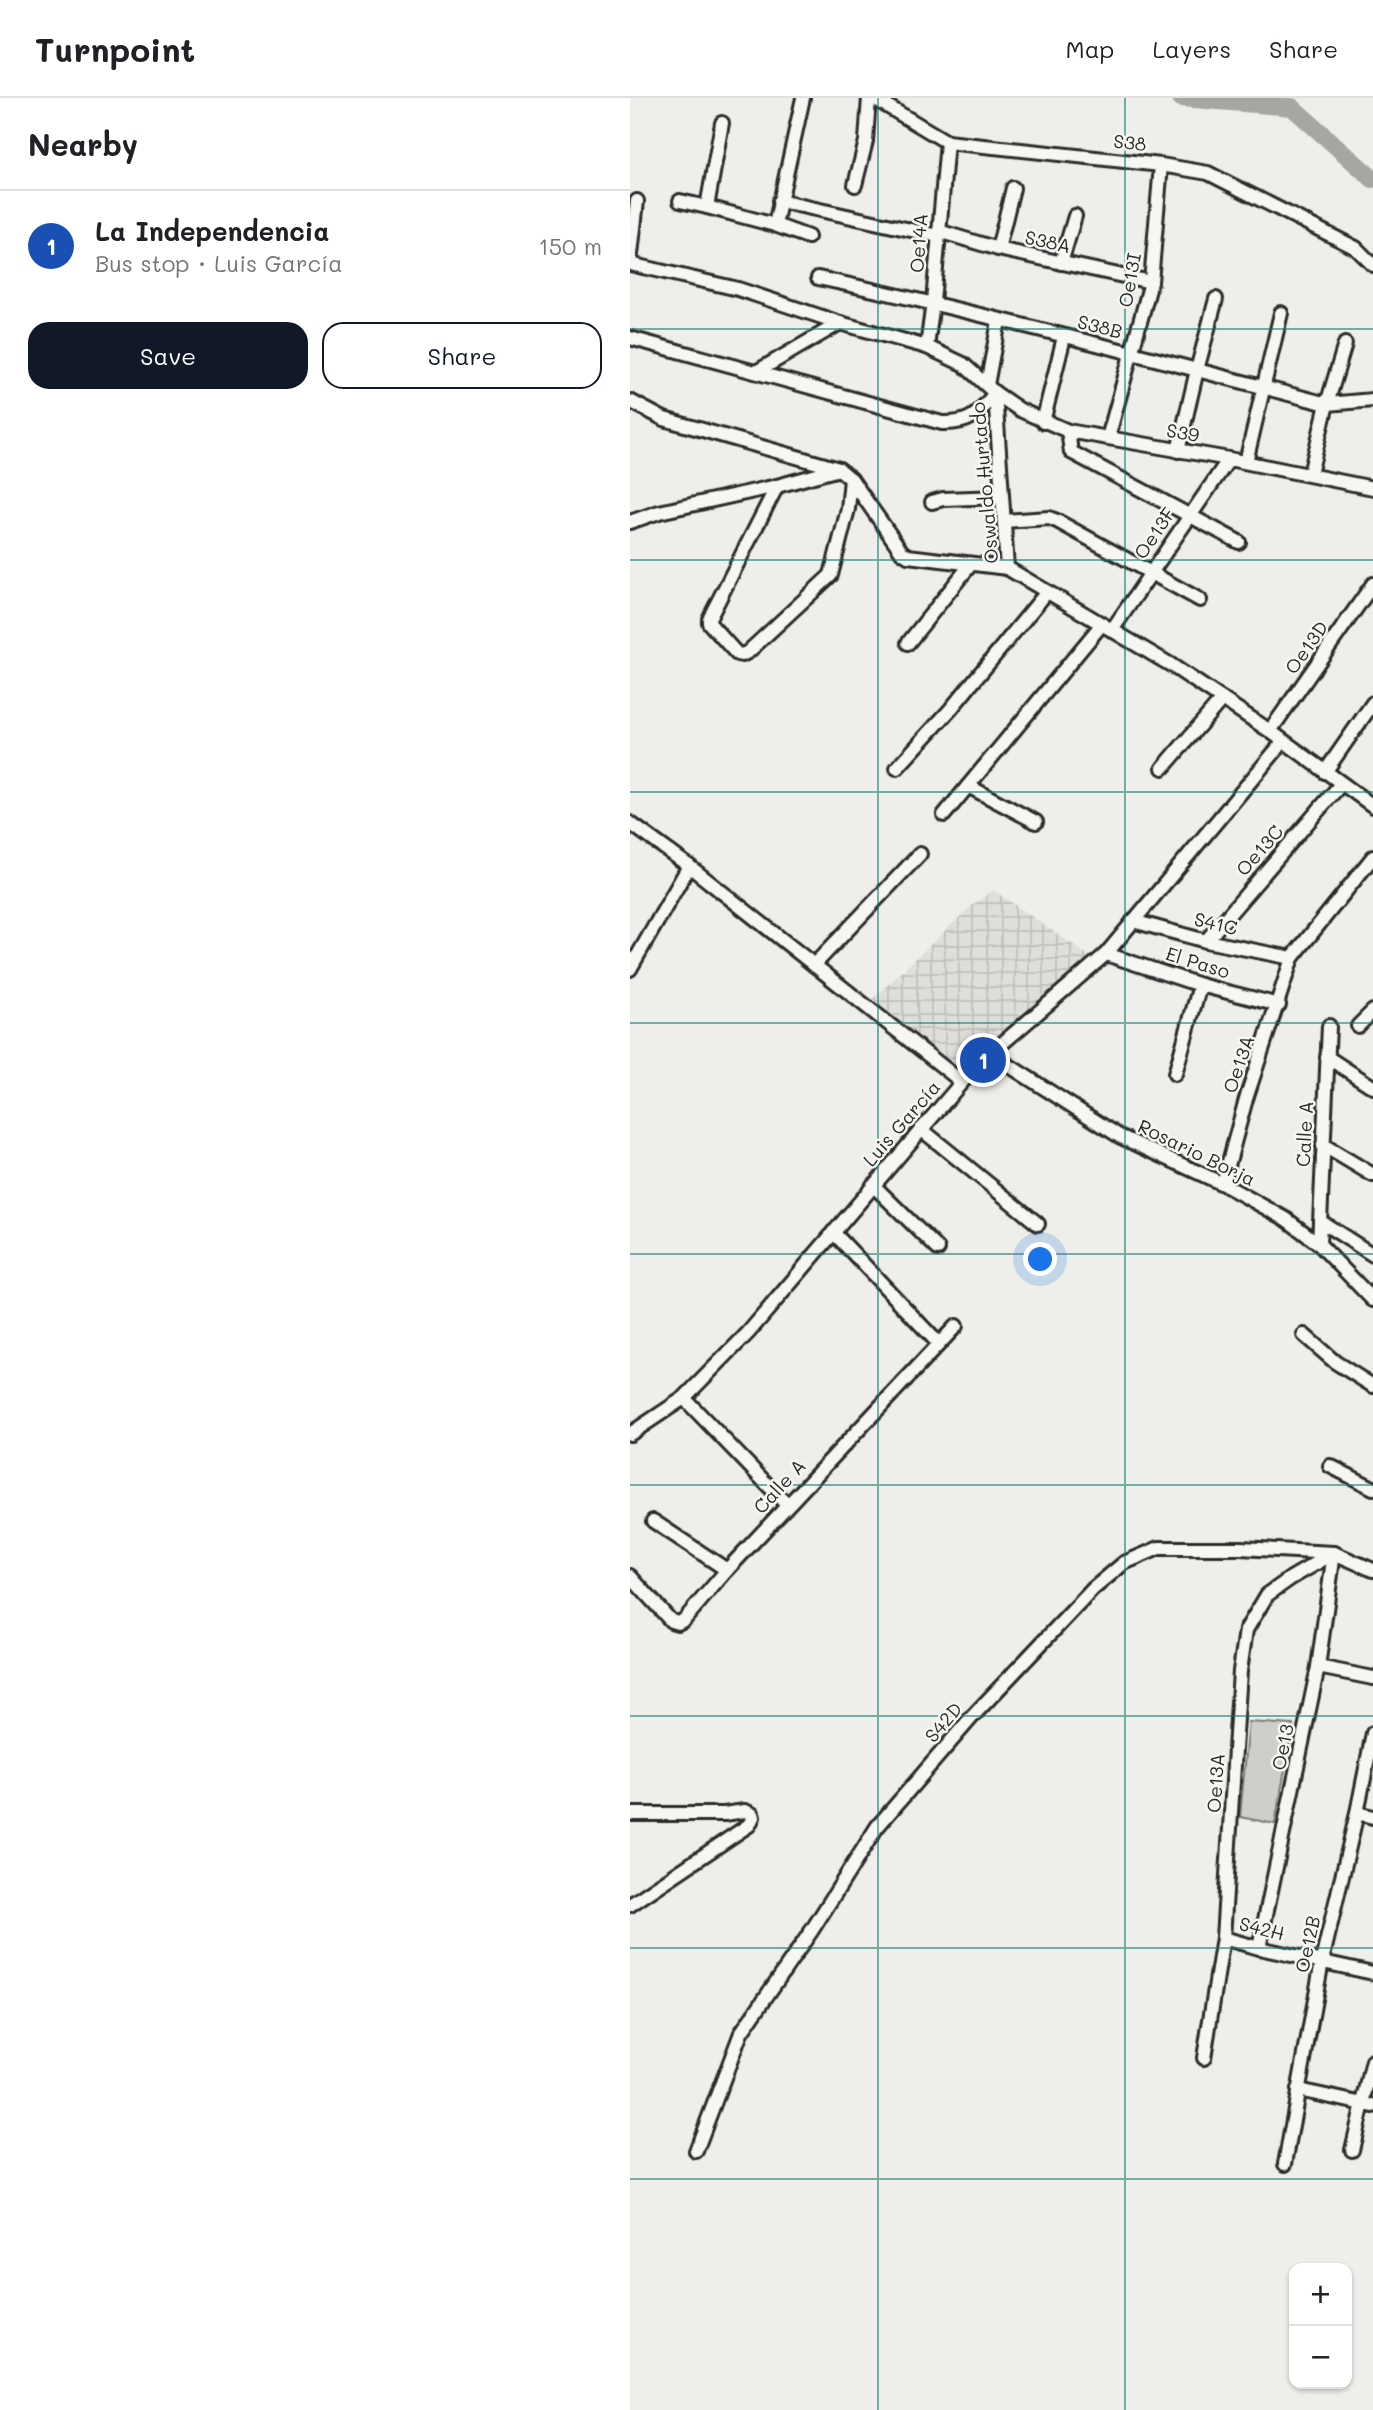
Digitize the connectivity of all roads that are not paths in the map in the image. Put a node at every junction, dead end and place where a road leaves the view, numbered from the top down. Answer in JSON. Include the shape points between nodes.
{"nodes":[{"id":1,"x":803,"y":98,"type":"edge"},
{"id":2,"x":869,"y":98,"type":"edge"},
{"id":3,"x":722,"y":123,"type":"dead end"},
{"id":4,"x":947,"y":142,"type":"junction"},
{"id":5,"x":1161,"y":165,"type":"junction"},
{"id":6,"x":855,"y":185,"type":"dead end"},
{"id":7,"x":1013,"y":188,"type":"dead end"},
{"id":8,"x":637,"y":201,"type":"dead end"},
{"id":9,"x":680,"y":201,"type":"dead end"},
{"id":10,"x":779,"y":201,"type":"junction"},
{"id":11,"x":708,"y":207,"type":"junction"},
{"id":12,"x":1075,"y":216,"type":"dead end"},
{"id":13,"x":775,"y":225,"type":"junction"},
{"id":14,"x":938,"y":236,"type":"junction"},
{"id":15,"x":808,"y":237,"type":"dead end"},
{"id":16,"x":998,"y":249,"type":"junction"},
{"id":17,"x":1060,"y":263,"type":"junction"},
{"id":18,"x":630,"y":264,"type":"edge"},
{"id":19,"x":1373,"y":265,"type":"edge"},
{"id":20,"x":818,"y":278,"type":"dead end"},
{"id":21,"x":1151,"y":282,"type":"junction"},
{"id":22,"x":1216,"y":299,"type":"dead end"},
{"id":23,"x":933,"y":302,"type":"junction"},
{"id":24,"x":1281,"y":313,"type":"dead end"},
{"id":25,"x":999,"y":321,"type":"junction"},
{"id":26,"x":840,"y":323,"type":"junction"},
{"id":27,"x":1064,"y":337,"type":"junction"},
{"id":28,"x":630,"y":338,"type":"edge"},
{"id":29,"x":1345,"y":344,"type":"dead end"},
{"id":30,"x":927,"y":347,"type":"junction"},
{"id":31,"x":1133,"y":354,"type":"junction"},
{"id":32,"x":1196,"y":370,"type":"junction"},
{"id":33,"x":756,"y":372,"type":"junction"},
{"id":34,"x":1263,"y":387,"type":"junction"},
{"id":35,"x":991,"y":389,"type":"junction"},
{"id":36,"x":1373,"y":400,"type":"edge"},
{"id":37,"x":630,"y":401,"type":"edge"},
{"id":38,"x":1327,"y":404,"type":"junction"},
{"id":39,"x":1043,"y":422,"type":"junction"},
{"id":40,"x":1068,"y":431,"type":"junction"},
{"id":41,"x":1108,"y":438,"type":"junction"},
{"id":42,"x":1178,"y":451,"type":"junction"},
{"id":43,"x":1229,"y":459,"type":"junction"},
{"id":44,"x":1246,"y":462,"type":"junction"},
{"id":45,"x":839,"y":469,"type":"junction"},
{"id":46,"x":1310,"y":474,"type":"junction"},
{"id":47,"x":851,"y":479,"type":"junction"},
{"id":48,"x":777,"y":486,"type":"junction"},
{"id":49,"x":1373,"y":488,"type":"edge"},
{"id":50,"x":1002,"y":497,"type":"junction"},
{"id":51,"x":932,"y":502,"type":"dead end"},
{"id":52,"x":1189,"y":516,"type":"junction"},
{"id":53,"x":1004,"y":521,"type":"junction"},
{"id":54,"x":630,"y":522,"type":"edge"},
{"id":55,"x":1239,"y":542,"type":"dead end"},
{"id":56,"x":971,"y":564,"type":"junction"},
{"id":57,"x":1007,"y":568,"type":"junction"},
{"id":58,"x":1150,"y":573,"type":"junction"},
{"id":59,"x":1373,"y":584,"type":"edge"},
{"id":60,"x":1047,"y":592,"type":"junction"},
{"id":61,"x":1200,"y":600,"type":"dead end"},
{"id":62,"x":1107,"y":627,"type":"junction"},
{"id":63,"x":908,"y":643,"type":"dead end"},
{"id":64,"x":1222,"y":699,"type":"junction"},
{"id":65,"x":1373,"y":703,"type":"edge"},
{"id":66,"x":1270,"y":732,"type":"junction"},
{"id":67,"x":1283,"y":742,"type":"junction"},
{"id":68,"x":897,"y":768,"type":"dead end"},
{"id":69,"x":1163,"y":768,"type":"dead end"},
{"id":70,"x":1325,"y":772,"type":"junction"},
{"id":71,"x":1341,"y":784,"type":"junction"},
{"id":72,"x":968,"y":786,"type":"junction"},
{"id":73,"x":1373,"y":806,"type":"edge"},
{"id":74,"x":944,"y":815,"type":"dead end"},
{"id":75,"x":1036,"y":822,"type":"dead end"},
{"id":76,"x":630,"y":823,"type":"edge"},
{"id":77,"x":920,"y":854,"type":"dead end"},
{"id":78,"x":1373,"y":858,"type":"edge"},
{"id":79,"x":689,"y":866,"type":"junction"},
{"id":80,"x":1133,"y":921,"type":"junction"},
{"id":81,"x":1206,"y":941,"type":"junction"},
{"id":82,"x":1107,"y":954,"type":"junction"},
{"id":83,"x":1292,"y":958,"type":"junction"},
{"id":84,"x":814,"y":965,"type":"junction"},
{"id":85,"x":630,"y":969,"type":"edge"},
{"id":86,"x":1200,"y":985,"type":"junction"},
{"id":87,"x":1279,"y":1005,"type":"junction"},
{"id":88,"x":1373,"y":1011,"type":"edge"},
{"id":89,"x":1329,"y":1026,"type":"dead end"},
{"id":90,"x":1358,"y":1026,"type":"dead end"},
{"id":91,"x":991,"y":1054,"type":"junction"},
{"id":92,"x":1327,"y":1057,"type":"junction"},
{"id":93,"x":1175,"y":1074,"type":"dead end"},
{"id":94,"x":962,"y":1082,"type":"junction"},
{"id":95,"x":1373,"y":1087,"type":"edge"},
{"id":96,"x":921,"y":1129,"type":"junction"},
{"id":97,"x":1323,"y":1145,"type":"junction"},
{"id":98,"x":1373,"y":1175,"type":"edge"},
{"id":99,"x":1223,"y":1184,"type":"junction"},
{"id":100,"x":873,"y":1185,"type":"junction"},
{"id":101,"x":1320,"y":1221,"type":"junction"},
{"id":102,"x":1038,"y":1224,"type":"dead end"},
{"id":103,"x":833,"y":1232,"type":"junction"},
{"id":104,"x":1319,"y":1244,"type":"junction"},
{"id":105,"x":938,"y":1249,"type":"dead end"},
{"id":106,"x":1373,"y":1255,"type":"edge"},
{"id":107,"x":1373,"y":1300,"type":"edge"},
{"id":108,"x":956,"y":1326,"type":"dead end"},
{"id":109,"x":1304,"y":1335,"type":"dead end"},
{"id":110,"x":938,"y":1343,"type":"junction"},
{"id":111,"x":1373,"y":1385,"type":"edge"},
{"id":112,"x":684,"y":1398,"type":"junction"},
{"id":113,"x":630,"y":1434,"type":"edge"},
{"id":114,"x":1330,"y":1466,"type":"dead end"},
{"id":115,"x":1373,"y":1488,"type":"edge"},
{"id":116,"x":787,"y":1505,"type":"junction"},
{"id":117,"x":653,"y":1521,"type":"dead end"},
{"id":118,"x":1334,"y":1553,"type":"junction"},
{"id":119,"x":727,"y":1570,"type":"junction"},
{"id":120,"x":1373,"y":1570,"type":"edge"},
{"id":121,"x":630,"y":1576,"type":"edge"},
{"id":122,"x":1318,"y":1667,"type":"junction"},
{"id":123,"x":1373,"y":1678,"type":"edge"},
{"id":124,"x":1373,"y":1733,"type":"edge"},
{"id":125,"x":1357,"y":1813,"type":"junction"},
{"id":126,"x":630,"y":1814,"type":"edge"},
{"id":127,"x":1373,"y":1817,"type":"edge"},
{"id":128,"x":630,"y":1905,"type":"edge"},
{"id":129,"x":1223,"y":1938,"type":"junction"},
{"id":130,"x":1259,"y":1948,"type":"junction"},
{"id":131,"x":1322,"y":1961,"type":"junction"},
{"id":132,"x":1373,"y":1973,"type":"edge"},
{"id":133,"x":1204,"y":2059,"type":"dead end"},
{"id":134,"x":1373,"y":2062,"type":"edge"},
{"id":135,"x":1298,"y":2090,"type":"junction"},
{"id":136,"x":1368,"y":2105,"type":"edge"},
{"id":137,"x":1352,"y":2150,"type":"dead end"},
{"id":138,"x":696,"y":2151,"type":"dead end"},
{"id":139,"x":1284,"y":2164,"type":"dead end"}],
"edges":[{"from":1,"to":10,"type":"street"},
{"from":2,"to":4,"type":"street","name":"S38"},
{"from":2,"to":6,"type":"street","via":[[866,141]]},
{"from":3,"to":11,"type":"street"},
{"from":4,"to":5,"type":"street","name":"S38"},
{"from":4,"to":14,"type":"street","name":"Oe14A"},
{"from":5,"to":19,"type":"street","name":"S38","via":[[1214,175],[1356,248]]},
{"from":5,"to":21,"type":"street","name":"Oe13I"},
{"from":7,"to":16,"type":"street"},
{"from":8,"to":18,"type":"street"},
{"from":9,"to":11,"type":"street"},
{"from":10,"to":13,"type":"street"},
{"from":10,"to":14,"type":"street"},
{"from":11,"to":13,"type":"street"},
{"from":12,"to":17,"type":"street"},
{"from":13,"to":15,"type":"street"},
{"from":14,"to":16,"type":"street","name":"S38A","via":[[945,233]]},
{"from":14,"to":23,"type":"street","name":"Oe14A"},
{"from":16,"to":17,"type":"street","name":"S38A"},
{"from":17,"to":21,"type":"street","name":"S38A"},
{"from":18,"to":26,"type":"street","name":"Oswaldo Hurtado","via":[[738,289]]},
{"from":20,"to":23,"type":"street","name":"S38B"},
{"from":21,"to":31,"type":"street","name":"Oe13I"},
{"from":22,"to":32,"type":"street"},
{"from":23,"to":25,"type":"street","name":"S38B"},
{"from":23,"to":30,"type":"street","name":"Oe14A"},
{"from":24,"to":34,"type":"street"},
{"from":25,"to":27,"type":"street","name":"S38B"},
{"from":25,"to":35,"type":"street"},
{"from":26,"to":30,"type":"street","name":"Oswaldo Hurtado"},
{"from":26,"to":33,"type":"street"},
{"from":27,"to":31,"type":"street","name":"S38B"},
{"from":27,"to":39,"type":"street"},
{"from":28,"to":33,"type":"street"},
{"from":29,"to":38,"type":"street"},
{"from":30,"to":35,"type":"street","name":"Oswaldo Hurtado","via":[[963,364]]},
{"from":31,"to":32,"type":"street","name":"S38B"},
{"from":31,"to":41,"type":"street","name":"Oe13I"},
{"from":32,"to":34,"type":"street","name":"S38B"},
{"from":32,"to":42,"type":"street"},
{"from":33,"to":35,"type":"street","via":[[942,424],[965,422],[980,411]]},
{"from":34,"to":38,"type":"street","name":"S38B"},
{"from":34,"to":44,"type":"street"},
{"from":35,"to":39,"type":"street","name":"S39"},
{"from":35,"to":50,"type":"street","name":"Oswaldo Hurtado"},
{"from":36,"to":38,"type":"street","name":"S38B"},
{"from":37,"to":45,"type":"street","via":[[664,419]]},
{"from":38,"to":46,"type":"street"},
{"from":39,"to":40,"type":"street","name":"S39"},
{"from":40,"to":41,"type":"street","name":"S39"},
{"from":40,"to":52,"type":"street","via":[[1071,452]]},
{"from":41,"to":42,"type":"street","name":"S39"},
{"from":42,"to":43,"type":"street","name":"S39"},
{"from":43,"to":44,"type":"street","name":"S39"},
{"from":43,"to":52,"type":"street","name":"Oe13F"},
{"from":44,"to":46,"type":"street","name":"S39"},
{"from":45,"to":47,"type":"street"},
{"from":45,"to":48,"type":"street"},
{"from":46,"to":49,"type":"street","name":"S39"},
{"from":47,"to":48,"type":"street","via":[[831,575],[748,652],[737,654],[709,619]]},
{"from":47,"to":56,"type":"street","via":[[902,552]]},
{"from":48,"to":54,"type":"street"},
{"from":50,"to":51,"type":"street"},
{"from":50,"to":53,"type":"street","name":"Oswaldo Hurtado"},
{"from":52,"to":55,"type":"street"},
{"from":52,"to":58,"type":"street","name":"Oe13F"},
{"from":53,"to":57,"type":"street","name":"Oswaldo Hurtado"},
{"from":53,"to":58,"type":"street","via":[[1049,518]]},
{"from":56,"to":57,"type":"street"},
{"from":56,"to":63,"type":"street"},
{"from":57,"to":60,"type":"street","name":"Oswaldo Hurtado"},
{"from":58,"to":61,"type":"street"},
{"from":58,"to":62,"type":"street","name":"Oe13F"},
{"from":59,"to":66,"type":"street","name":"Oe13D"},
{"from":60,"to":62,"type":"street","name":"Oswaldo Hurtado"},
{"from":60,"to":68,"type":"street"},
{"from":62,"to":64,"type":"street","name":"Oswaldo Hurtado"},
{"from":62,"to":72,"type":"street","name":"Oe13F"},
{"from":64,"to":66,"type":"street","name":"Oswaldo Hurtado"},
{"from":64,"to":69,"type":"street"},
{"from":65,"to":70,"type":"street"},
{"from":66,"to":67,"type":"street","name":"Oswaldo Hurtado"},
{"from":67,"to":70,"type":"street","name":"Oswaldo Hurtado"},
{"from":67,"to":80,"type":"street","name":"Luis García"},
{"from":70,"to":71,"type":"street","name":"Oswaldo Hurtado"},
{"from":71,"to":73,"type":"street","name":"Oswaldo Hurtado"},
{"from":71,"to":81,"type":"street","name":"Oe13C"},
{"from":72,"to":74,"type":"street","name":"Oe13F"},
{"from":72,"to":75,"type":"street"},
{"from":76,"to":79,"type":"street"},
{"from":77,"to":84,"type":"street"},
{"from":78,"to":83,"type":"street"},
{"from":79,"to":84,"type":"street"},
{"from":79,"to":85,"type":"street"},
{"from":80,"to":81,"type":"street","name":"S41C"},
{"from":80,"to":82,"type":"street","name":"Luis García"},
{"from":81,"to":83,"type":"street","name":"S41C"},
{"from":82,"to":86,"type":"street","name":"El Paso"},
{"from":82,"to":91,"type":"street","name":"Luis García"},
{"from":83,"to":87,"type":"street","name":"Oe13A"},
{"from":84,"to":94,"type":"street"},
{"from":86,"to":87,"type":"street","name":"El Paso"},
{"from":86,"to":93,"type":"street"},
{"from":87,"to":99,"type":"street","name":"Oe13A"},
{"from":88,"to":90,"type":"street"},
{"from":89,"to":92,"type":"street","name":"Calle A"},
{"from":91,"to":94,"type":"street","name":"Luis García"},
{"from":91,"to":99,"type":"street","name":"Rosario Borja","via":[[1119,1136]]},
{"from":92,"to":95,"type":"street"},
{"from":92,"to":97,"type":"street","name":"Calle A"},
{"from":94,"to":96,"type":"street","name":"Luis García"},
{"from":96,"to":100,"type":"street","name":"Luis García"},
{"from":96,"to":102,"type":"street"},
{"from":97,"to":98,"type":"street"},
{"from":97,"to":101,"type":"street","name":"Calle A"},
{"from":99,"to":104,"type":"street","name":"Rosario Borja","via":[[1286,1219]]},
{"from":100,"to":103,"type":"street","name":"Luis García"},
{"from":100,"to":105,"type":"street"},
{"from":101,"to":104,"type":"street","name":"Calle A"},
{"from":101,"to":106,"type":"street"},
{"from":103,"to":110,"type":"street"},
{"from":103,"to":112,"type":"street","name":"Luis García","via":[[748,1333]]},
{"from":104,"to":107,"type":"street","name":"Rosario Borja"},
{"from":108,"to":110,"type":"street","name":"Calle A"},
{"from":109,"to":111,"type":"street","via":[[1335,1362]]},
{"from":110,"to":116,"type":"street","name":"Calle A"},
{"from":112,"to":113,"type":"street","name":"Luis García"},
{"from":112,"to":116,"type":"street"},
{"from":114,"to":115,"type":"street"},
{"from":116,"to":119,"type":"street","name":"Calle A"},
{"from":117,"to":119,"type":"street"},
{"from":118,"to":120,"type":"street","name":"S42D"},
{"from":118,"to":122,"type":"street","name":"Oe13"},
{"from":118,"to":129,"type":"street","name":"Oe13A","via":[[1267,1595],[1246,1630]]},
{"from":118,"to":138,"type":"street","name":"S42D","via":[[1159,1548],[1124,1563],[1093,1589],[971,1718],[877,1827],[741,2034]]},
{"from":119,"to":121,"type":"street","name":"Calle A","via":[[678,1623],[669,1620]]},
{"from":122,"to":123,"type":"street"},
{"from":122,"to":130,"type":"street","name":"Oe13"},
{"from":124,"to":125,"type":"street","name":"Oe12B"},
{"from":125,"to":127,"type":"street"},
{"from":125,"to":131,"type":"street","name":"Oe12B"},
{"from":126,"to":128,"type":"street","via":[[745,1811],[753,1817],[749,1825]]},
{"from":129,"to":130,"type":"street","name":"S42H"},
{"from":129,"to":133,"type":"street","name":"Oe13A"},
{"from":130,"to":131,"type":"street","name":"S42H"},
{"from":131,"to":132,"type":"street","name":"S42H"},
{"from":131,"to":135,"type":"street","name":"Oe12B"},
{"from":134,"to":136,"type":"street"},
{"from":135,"to":136,"type":"street"},
{"from":135,"to":139,"type":"street","name":"Oe12B"},
{"from":136,"to":137,"type":"street"}]}
